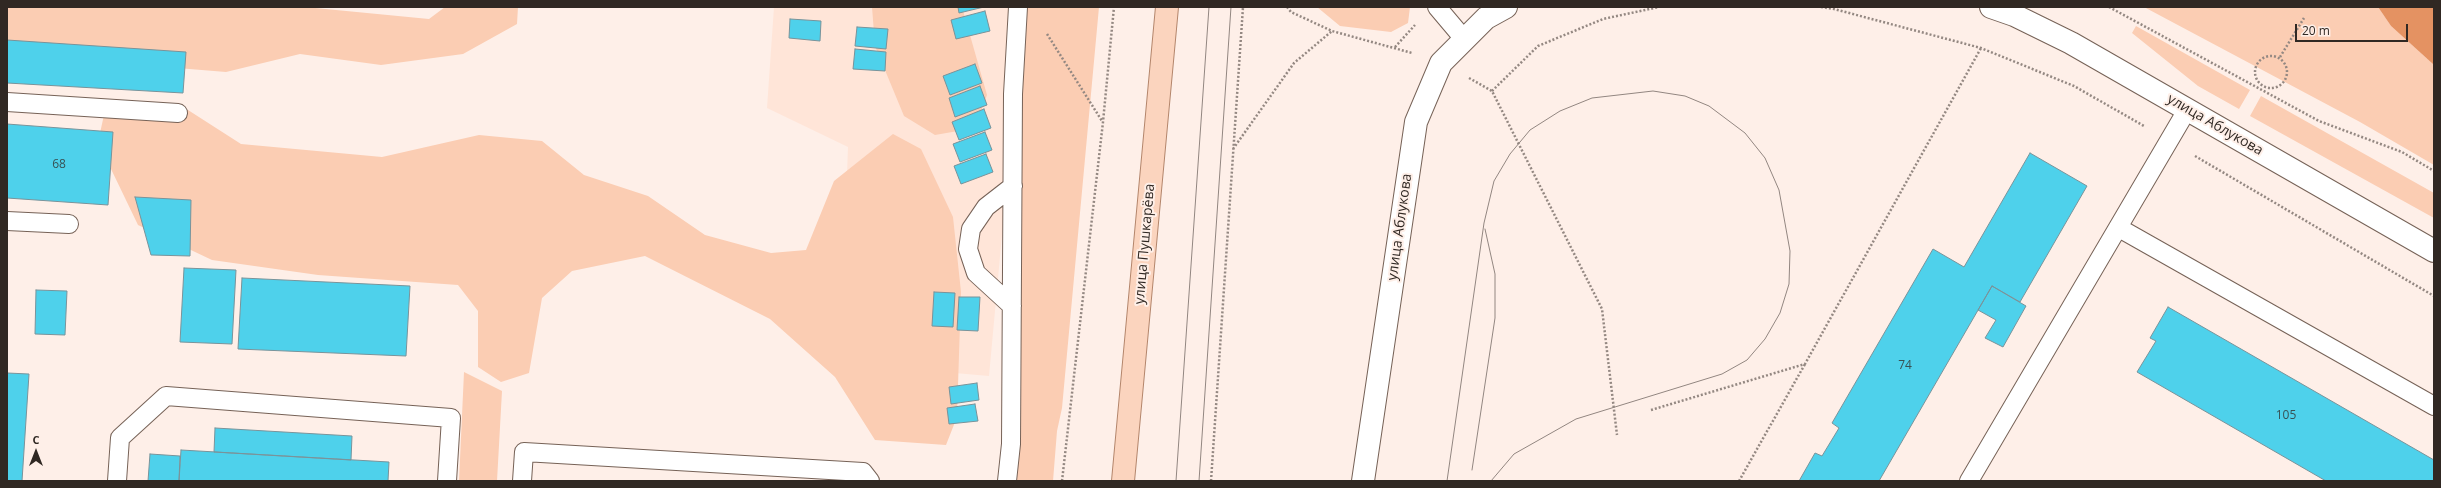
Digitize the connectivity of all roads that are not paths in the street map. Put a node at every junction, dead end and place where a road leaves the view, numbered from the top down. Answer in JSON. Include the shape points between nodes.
{"nodes":[{"id":1,"x":1018,"y":7,"type":"edge"},
{"id":2,"x":1167,"y":7,"type":"edge"},
{"id":3,"x":1438,"y":7,"type":"edge"},
{"id":4,"x":1506,"y":7,"type":"edge"},
{"id":5,"x":1991,"y":7,"type":"edge"},
{"id":6,"x":1464,"y":39,"type":"junction"},
{"id":7,"x":7,"y":102,"type":"edge"},
{"id":8,"x":2187,"y":110,"type":"junction"},
{"id":9,"x":178,"y":113,"type":"dead end"},
{"id":10,"x":1013,"y":186,"type":"junction"},
{"id":11,"x":7,"y":221,"type":"edge"},
{"id":12,"x":69,"y":224,"type":"dead end"},
{"id":13,"x":2119,"y":228,"type":"junction"},
{"id":14,"x":2434,"y":252,"type":"edge"},
{"id":15,"x":1012,"y":306,"type":"junction"},
{"id":16,"x":2434,"y":406,"type":"edge"},
{"id":17,"x":117,"y":481,"type":"edge"},
{"id":18,"x":447,"y":481,"type":"edge"},
{"id":19,"x":522,"y":481,"type":"edge"},
{"id":20,"x":870,"y":481,"type":"edge"},
{"id":21,"x":1007,"y":481,"type":"edge"},
{"id":22,"x":1123,"y":481,"type":"edge"},
{"id":23,"x":1363,"y":481,"type":"edge"},
{"id":24,"x":1969,"y":481,"type":"edge"}],
"edges":[{"from":1,"to":10,"type":"lane","via":[[1013,94]]},
{"from":2,"to":22,"type":"main road","name":"улица Пушкарёва"},
{"from":3,"to":6,"type":"lane"},
{"from":4,"to":6,"type":"street","name":"улица Аблукова","via":[[1486,18]]},
{"from":5,"to":8,"type":"street","name":"улица Аблукова","via":[[2064,39]]},
{"from":6,"to":23,"type":"street","name":"улица Аблукова","via":[[1441,63],[1416,122]]},
{"from":7,"to":9,"type":"lane"},
{"from":8,"to":13,"type":"lane"},
{"from":8,"to":14,"type":"street","name":"улица Аблукова"},
{"from":10,"to":15,"type":"lane"},
{"from":10,"to":15,"type":"lane","via":[[986,207],[971,229],[968,249],[976,273]]},
{"from":11,"to":12,"type":"lane"},
{"from":13,"to":16,"type":"lane"},
{"from":13,"to":24,"type":"lane"},
{"from":15,"to":21,"type":"lane","via":[[1011,444]]},
{"from":17,"to":18,"type":"lane","via":[[120,438],[166,396],[451,418]]},
{"from":19,"to":20,"type":"lane","via":[[524,452],[863,472]]}]}
